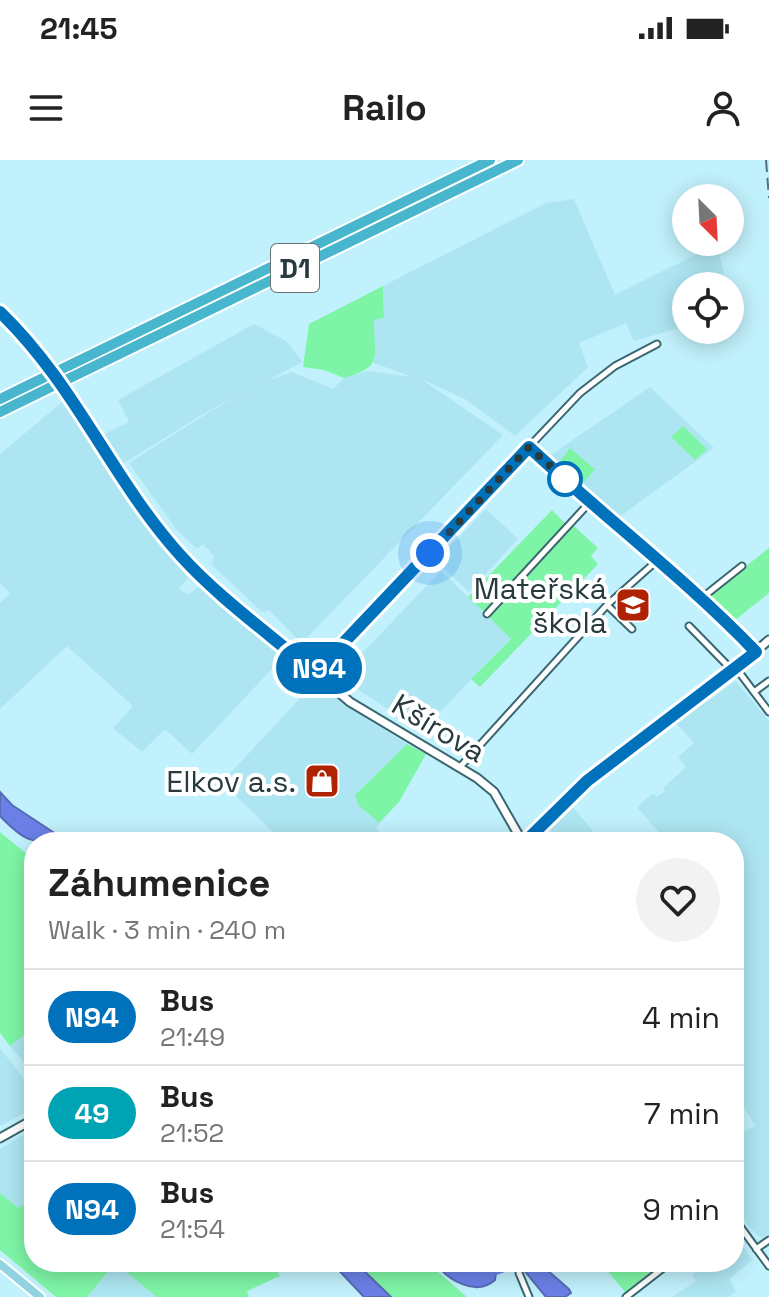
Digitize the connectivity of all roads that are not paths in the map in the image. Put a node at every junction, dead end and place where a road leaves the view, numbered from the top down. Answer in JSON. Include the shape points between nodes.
{"nodes":[{"id":1,"x":490,"y":160,"type":"edge"},
{"id":2,"x":518,"y":160,"type":"edge"},
{"id":3,"x":0,"y":312,"type":"edge"},
{"id":4,"x":657,"y":344,"type":"dead end"},
{"id":5,"x":51,"y":376,"type":"junction"},
{"id":6,"x":67,"y":390,"type":"dead end"},
{"id":7,"x":0,"y":399,"type":"edge"},
{"id":8,"x":0,"y":412,"type":"edge"},
{"id":9,"x":529,"y":447,"type":"junction"},
{"id":10,"x":591,"y":501,"type":"junction"},
{"id":11,"x":660,"y":558,"type":"junction"},
{"id":12,"x":742,"y":566,"type":"dead end"},
{"id":13,"x":703,"y":597,"type":"junction"},
{"id":14,"x":607,"y":605,"type":"junction"},
{"id":15,"x":487,"y":614,"type":"dead end"},
{"id":16,"x":689,"y":626,"type":"dead end"},
{"id":17,"x":632,"y":629,"type":"dead end"},
{"id":18,"x":769,"y":640,"type":"edge"},
{"id":19,"x":756,"y":652,"type":"junction"},
{"id":20,"x":734,"y":670,"type":"junction"},
{"id":21,"x":315,"y":673,"type":"junction"},
{"id":22,"x":769,"y":681,"type":"edge"},
{"id":23,"x":754,"y":692,"type":"junction"},
{"id":24,"x":769,"y":712,"type":"edge"},
{"id":25,"x":459,"y":768,"type":"junction"},
{"id":26,"x":517,"y":832,"type":"edge"},
{"id":27,"x":538,"y":832,"type":"edge"},
{"id":28,"x":24,"y":1125,"type":"edge"},
{"id":29,"x":0,"y":1138,"type":"edge"},
{"id":30,"x":744,"y":1232,"type":"edge"},
{"id":31,"x":769,"y":1240,"type":"edge"},
{"id":32,"x":756,"y":1249,"type":"junction"},
{"id":33,"x":0,"y":1264,"type":"edge"},
{"id":34,"x":769,"y":1266,"type":"edge"},
{"id":35,"x":658,"y":1272,"type":"edge"},
{"id":36,"x":519,"y":1273,"type":"dead end"},
{"id":37,"x":40,"y":1297,"type":"edge"},
{"id":38,"x":529,"y":1297,"type":"edge"},
{"id":39,"x":626,"y":1297,"type":"edge"}],
"edges":[{"from":1,"to":5,"type":"highway","number":"D1","bridge":true},
{"from":2,"to":5,"type":"highway","number":"D1","bridge":true,"via":[[72,377]]},
{"from":3,"to":5,"type":"street"},
{"from":4,"to":9,"type":"street","via":[[595,379]]},
{"from":5,"to":7,"type":"highway","number":"D1"},
{"from":5,"to":8,"type":"highway","number":"D1"},
{"from":6,"to":21,"type":"street","name":"Kšírova","via":[[180,556]]},
{"from":9,"to":10,"type":"street"},
{"from":9,"to":21,"type":"street"},
{"from":10,"to":11,"type":"street"},
{"from":10,"to":15,"type":"street"},
{"from":11,"to":13,"type":"street"},
{"from":11,"to":14,"type":"street"},
{"from":12,"to":13,"type":"street"},
{"from":13,"to":19,"type":"street"},
{"from":14,"to":17,"type":"street"},
{"from":14,"to":25,"type":"street"},
{"from":16,"to":20,"type":"street"},
{"from":18,"to":19,"type":"street"},
{"from":19,"to":20,"type":"street"},
{"from":20,"to":23,"type":"street"},
{"from":20,"to":27,"type":"street","via":[[587,781]]},
{"from":21,"to":25,"type":"street","name":"Kšírova","via":[[350,702]]},
{"from":22,"to":23,"type":"street"},
{"from":23,"to":24,"type":"street"},
{"from":25,"to":26,"type":"street","name":"Kšírova","via":[[494,792]]},
{"from":28,"to":29,"type":"street"},
{"from":30,"to":32,"type":"street"},
{"from":31,"to":32,"type":"street"},
{"from":32,"to":34,"type":"street"},
{"from":33,"to":37,"type":"main road"},
{"from":35,"to":39,"type":"street"},
{"from":36,"to":38,"type":"street"}]}
